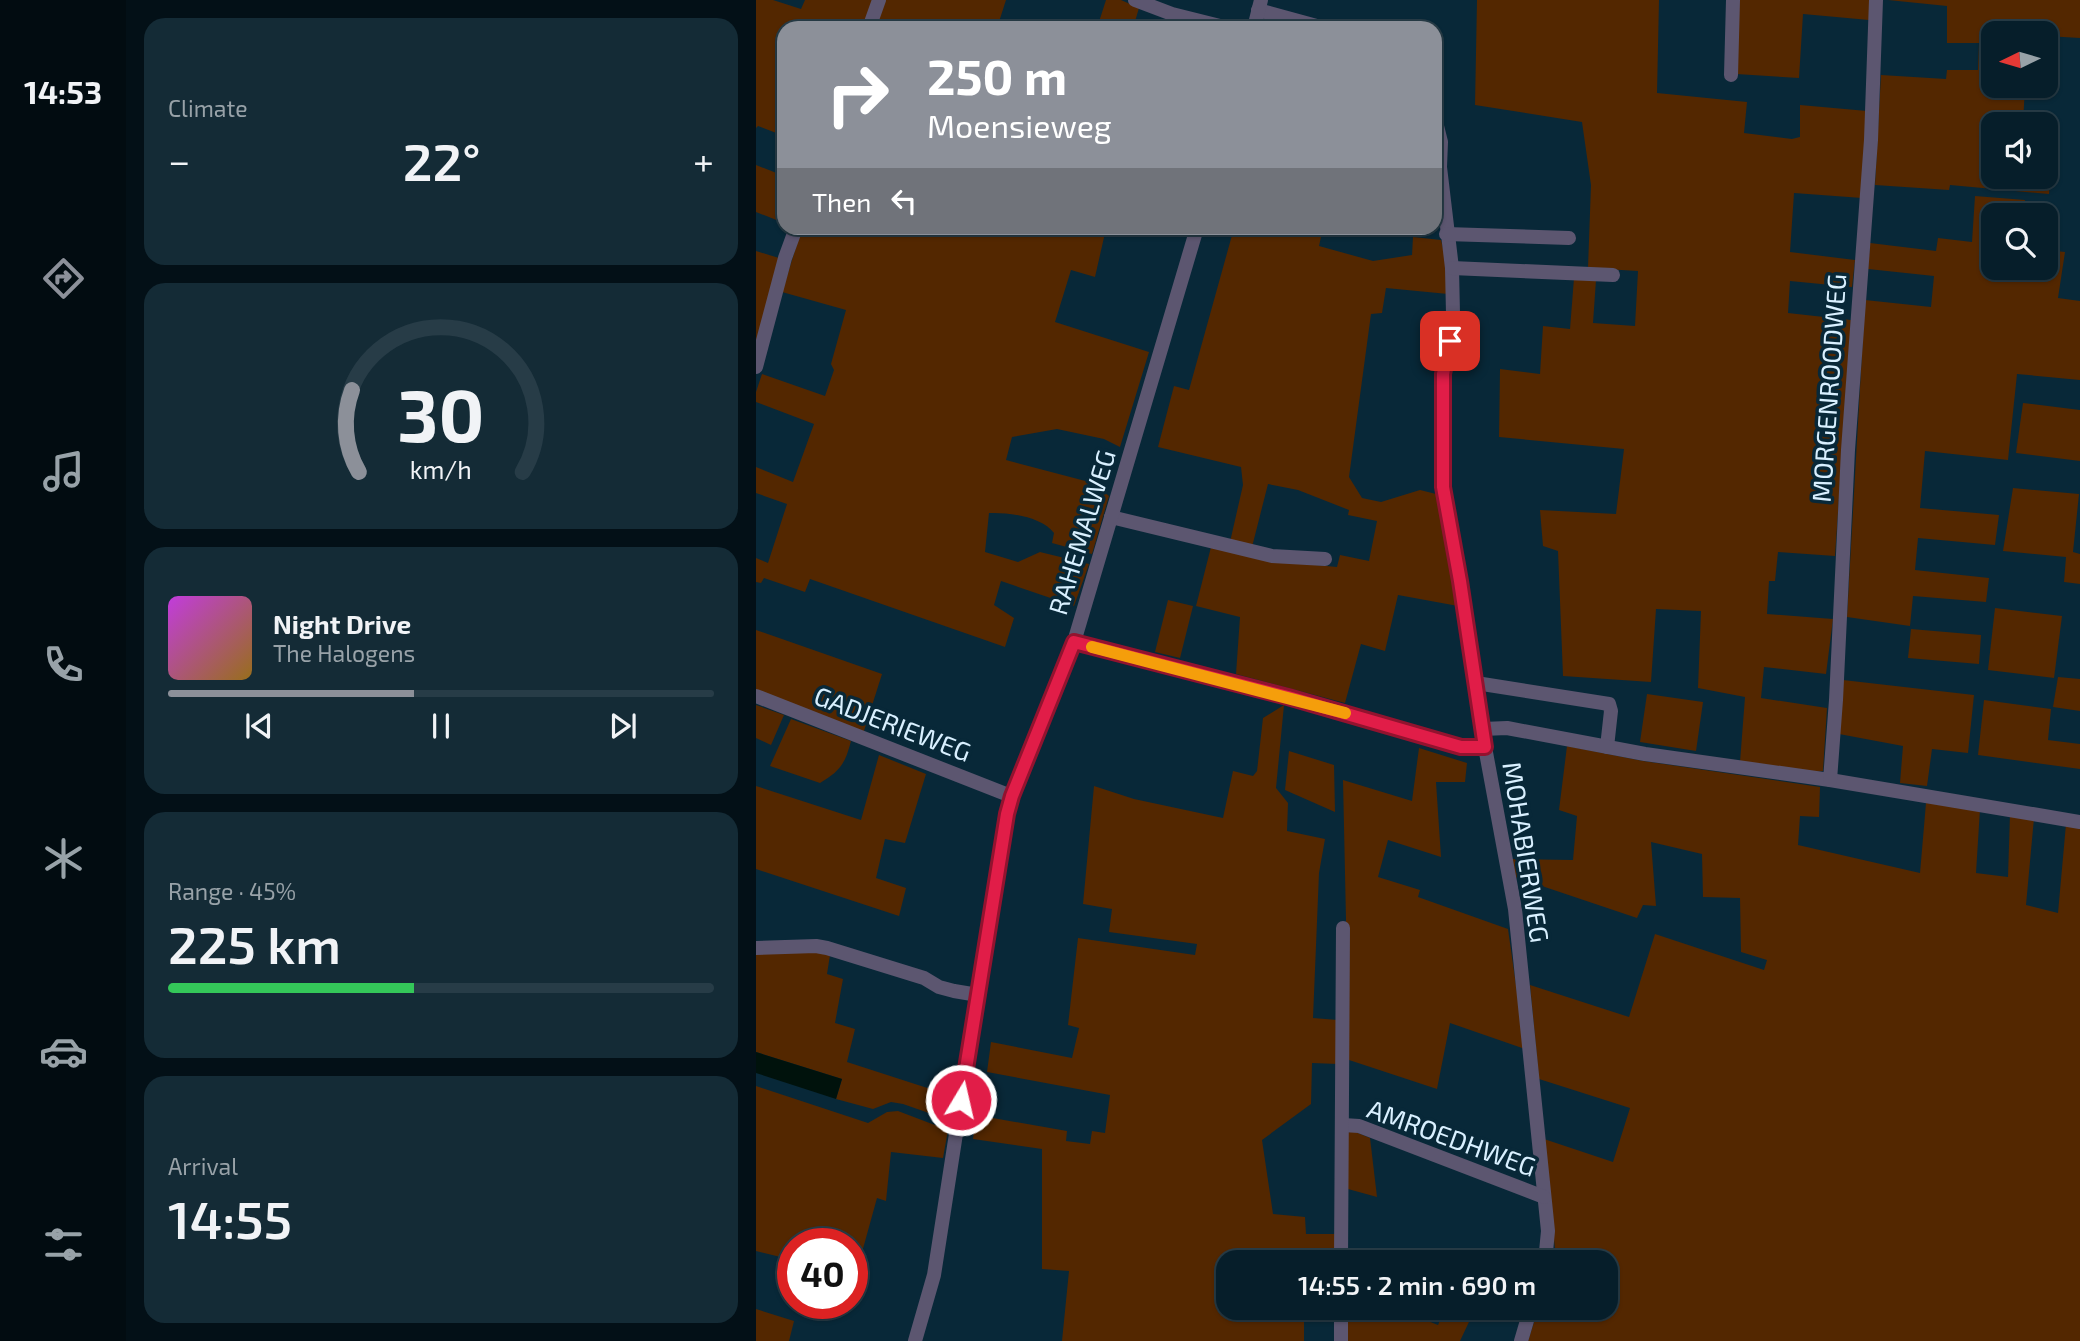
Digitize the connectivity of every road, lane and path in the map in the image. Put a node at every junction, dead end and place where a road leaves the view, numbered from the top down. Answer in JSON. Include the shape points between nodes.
{"nodes":[{"id":1,"x":879,"y":0,"type":"edge"},
{"id":2,"x":1135,"y":0,"type":"edge"},
{"id":3,"x":1733,"y":0,"type":"edge"},
{"id":4,"x":1876,"y":0,"type":"edge"},
{"id":5,"x":1259,"y":5,"type":"edge"},
{"id":6,"x":872,"y":21,"type":"edge"},
{"id":7,"x":1200,"y":21,"type":"edge"},
{"id":8,"x":1304,"y":21,"type":"edge"},
{"id":9,"x":1731,"y":75,"type":"dead end"},
{"id":10,"x":1442,"y":189,"type":"edge"},
{"id":11,"x":1446,"y":234,"type":"junction"},
{"id":12,"x":793,"y":235,"type":"edge"},
{"id":13,"x":1195,"y":235,"type":"edge"},
{"id":14,"x":1569,"y":237,"type":"dead end"},
{"id":15,"x":1452,"y":268,"type":"junction"},
{"id":16,"x":1613,"y":275,"type":"dead end"},
{"id":17,"x":756,"y":367,"type":"edge"},
{"id":18,"x":1111,"y":517,"type":"junction"},
{"id":19,"x":1325,"y":559,"type":"dead end"},
{"id":20,"x":1074,"y":642,"type":"junction"},
{"id":21,"x":1476,"y":683,"type":"junction"},
{"id":22,"x":756,"y":696,"type":"edge"},
{"id":23,"x":1483,"y":729,"type":"junction"},
{"id":24,"x":1485,"y":747,"type":"junction"},
{"id":25,"x":1607,"y":747,"type":"junction"},
{"id":26,"x":1830,"y":780,"type":"junction"},
{"id":27,"x":1012,"y":796,"type":"junction"},
{"id":28,"x":2080,"y":822,"type":"edge"},
{"id":29,"x":1343,"y":928,"type":"dead end"},
{"id":30,"x":756,"y":948,"type":"edge"},
{"id":31,"x":978,"y":995,"type":"junction"},
{"id":32,"x":1343,"y":1125,"type":"junction"},
{"id":33,"x":1544,"y":1197,"type":"junction"},
{"id":34,"x":1341,"y":1250,"type":"edge"},
{"id":35,"x":1546,"y":1250,"type":"edge"},
{"id":36,"x":1341,"y":1320,"type":"edge"},
{"id":37,"x":1527,"y":1320,"type":"edge"},
{"id":38,"x":915,"y":1341,"type":"edge"},
{"id":39,"x":1341,"y":1341,"type":"edge"},
{"id":40,"x":1521,"y":1341,"type":"edge"}],
"edges":[{"from":1,"to":6,"type":"street"},
{"from":2,"to":7,"type":"street"},
{"from":3,"to":9,"type":"street"},
{"from":4,"to":26,"type":"street","name":"MORGENROODWEG"},
{"from":5,"to":8,"type":"street"},
{"from":10,"to":11,"type":"street","name":"MOHABIERWEG"},
{"from":11,"to":14,"type":"street"},
{"from":11,"to":15,"type":"street","name":"MOHABIERWEG"},
{"from":12,"to":17,"type":"street"},
{"from":13,"to":18,"type":"street","name":"RAHEMALWEG"},
{"from":15,"to":16,"type":"street"},
{"from":15,"to":21,"type":"street","name":"MOHABIERWEG","via":[[1453,314],[1443,374],[1441,461]]},
{"from":18,"to":19,"type":"street","via":[[1272,556]]},
{"from":18,"to":20,"type":"street","name":"RAHEMALWEG"},
{"from":20,"to":24,"type":"street","via":[[1461,747]]},
{"from":20,"to":27,"type":"street","name":"RAHEMALWEG"},
{"from":21,"to":23,"type":"street","name":"MOHABIERWEG"},
{"from":21,"to":25,"type":"street","via":[[1609,704]]},
{"from":22,"to":27,"type":"street","name":"GADJERIEWEG"},
{"from":23,"to":24,"type":"street","name":"MOHABIERWEG"},
{"from":23,"to":25,"type":"street","via":[[1507,728]]},
{"from":24,"to":33,"type":"street","name":"MOHABIERWEG","via":[[1515,909]]},
{"from":25,"to":26,"type":"street"},
{"from":26,"to":28,"type":"street"},
{"from":27,"to":31,"type":"street","name":"RAHEMALWEG"},
{"from":29,"to":32,"type":"street","name":"AMROEDHWEG"},
{"from":30,"to":31,"type":"street","via":[[827,948],[924,978],[939,987]]},
{"from":31,"to":38,"type":"street","name":"RAHEMALWEG","via":[[934,1275]]},
{"from":32,"to":33,"type":"street","name":"AMROEDHWEG","via":[[1359,1126]]},
{"from":32,"to":34,"type":"street","name":"AMROEDHWEG"},
{"from":33,"to":35,"type":"street","name":"MOHABIERWEG"},
{"from":36,"to":39,"type":"street"},
{"from":37,"to":40,"type":"street"}]}
